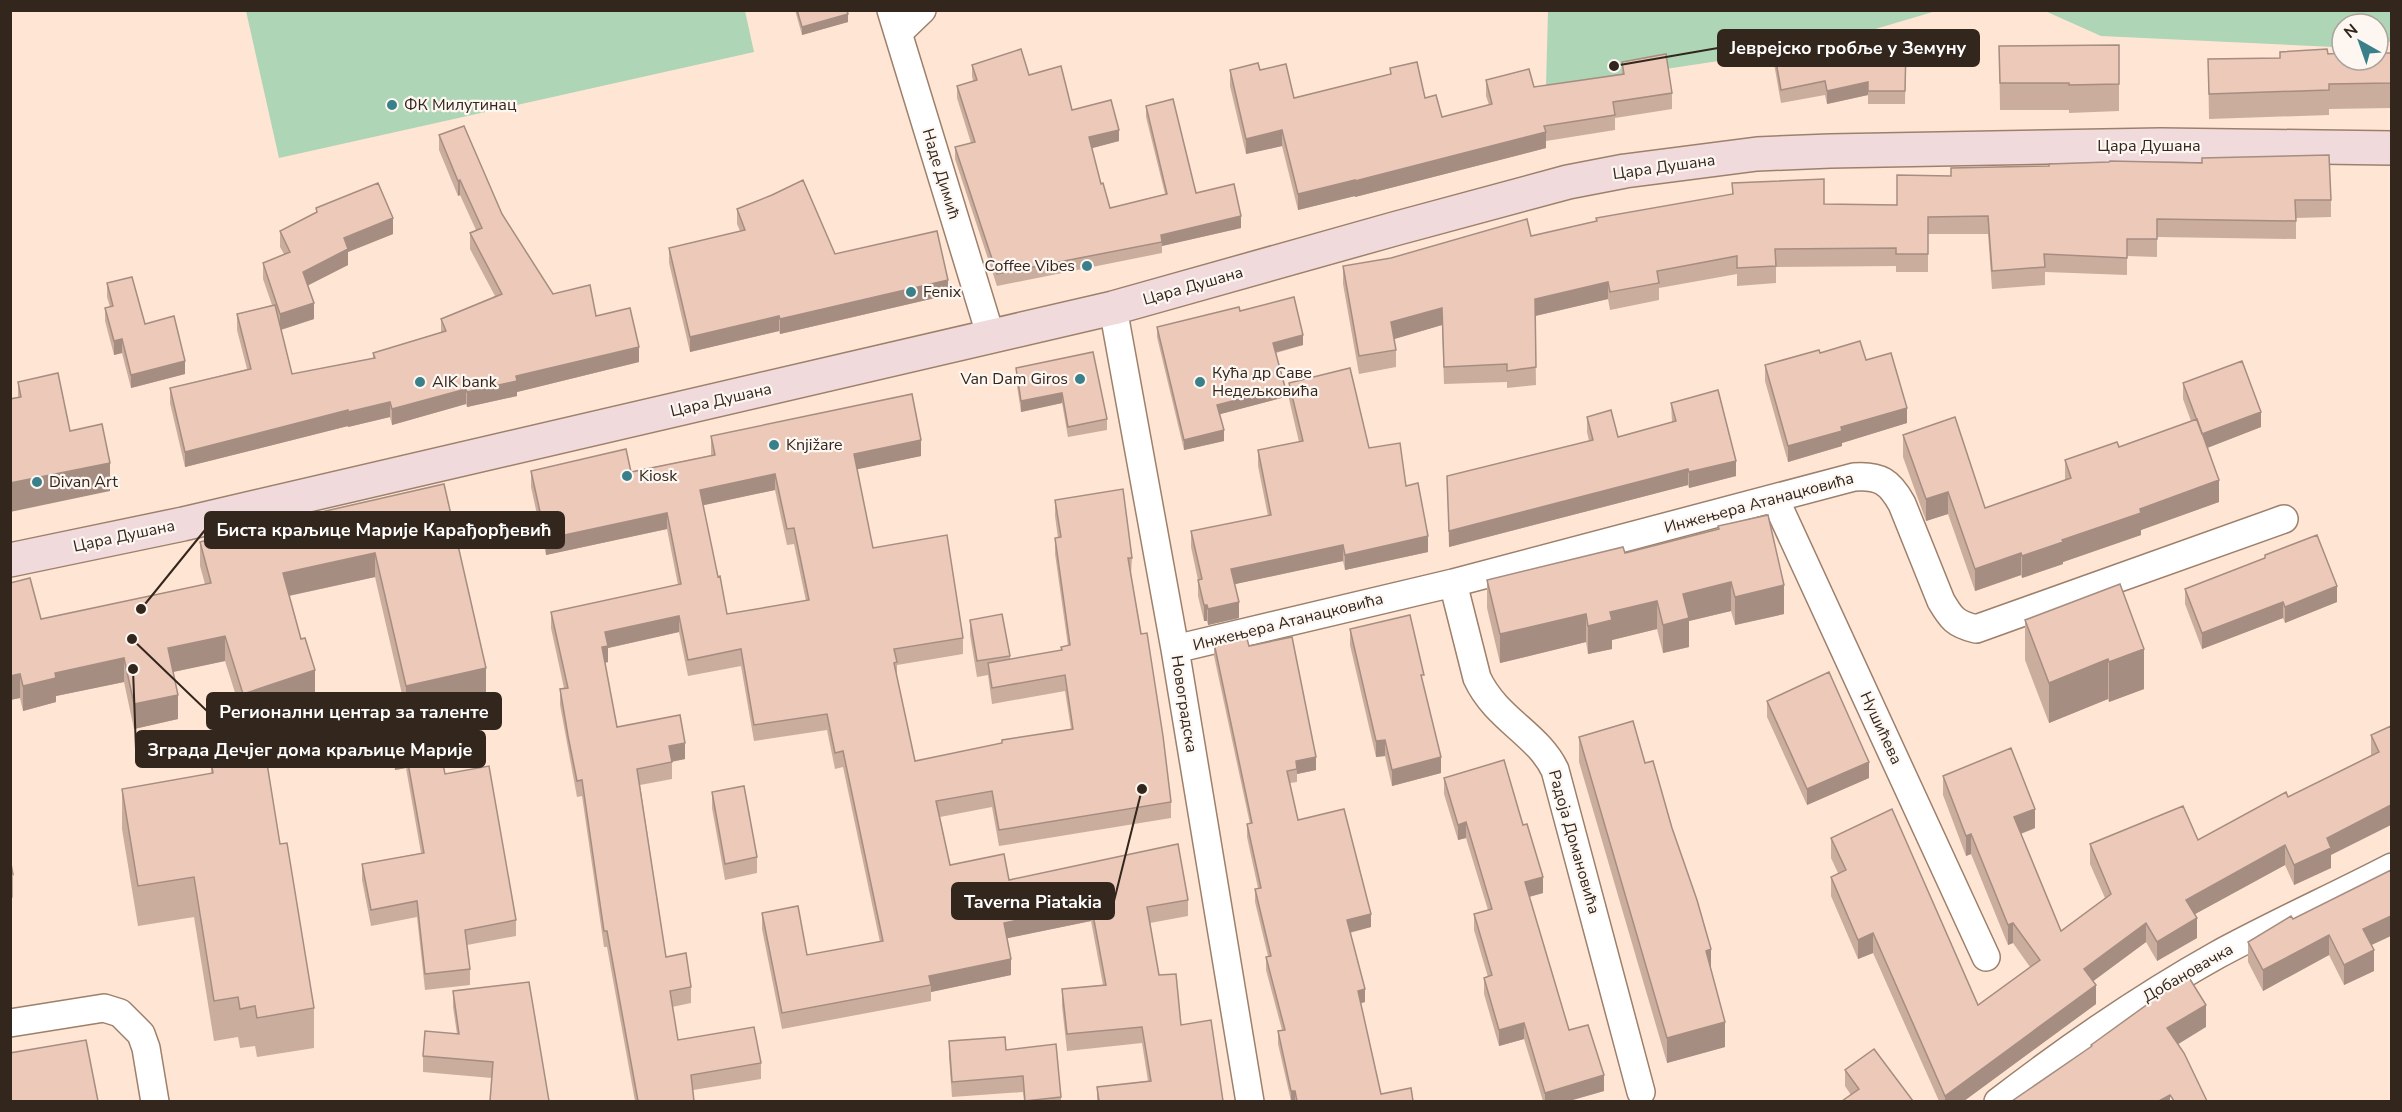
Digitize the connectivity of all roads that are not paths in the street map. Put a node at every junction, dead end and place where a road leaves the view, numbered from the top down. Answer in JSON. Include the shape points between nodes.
{"nodes":[{"id":1,"x":922,"y":10,"type":"edge"},
{"id":2,"x":894,"y":22,"type":"edge"},
{"id":3,"x":2391,"y":148,"type":"edge"},
{"id":4,"x":1113,"y":308,"type":"junction"},
{"id":5,"x":992,"y":337,"type":"junction"},
{"id":6,"x":1775,"y":499,"type":"junction"},
{"id":7,"x":2284,"y":519,"type":"dead end"},
{"id":8,"x":10,"y":560,"type":"edge"},
{"id":9,"x":1453,"y":582,"type":"junction"},
{"id":10,"x":1175,"y":649,"type":"junction"},
{"id":11,"x":2391,"y":867,"type":"edge"},
{"id":12,"x":1986,"y":957,"type":"dead end"},
{"id":13,"x":10,"y":1023,"type":"edge"},
{"id":14,"x":1641,"y":1092,"type":"dead end"},
{"id":15,"x":155,"y":1101,"type":"edge"},
{"id":16,"x":1250,"y":1101,"type":"edge"},
{"id":17,"x":1998,"y":1101,"type":"edge"}],
"edges":[{"from":1,"to":2,"type":"street"},
{"from":2,"to":5,"type":"street","name":"Наде Димић"},
{"from":3,"to":4,"type":"main road","name":"Цара Душана","via":[[2161,146],[1830,151],[1757,154],[1635,169],[1516,196]]},
{"from":4,"to":5,"type":"main road","name":"Цара Душана"},
{"from":4,"to":10,"type":"street","name":"Новоградска"},
{"from":5,"to":8,"type":"main road","name":"Цара Душана"},
{"from":6,"to":7,"type":"street","name":"Инжењера Атанацковића","via":[[1854,477],[1885,481],[1902,504],[1941,601],[1960,625],[1976,629]]},
{"from":6,"to":9,"type":"street","name":"Инжењера Атанацковића"},
{"from":6,"to":12,"type":"street","name":"Нушићева"},
{"from":9,"to":10,"type":"street","name":"Инжењера Атанацковића"},
{"from":9,"to":14,"type":"street","name":"Радоја Домановића","via":[[1484,692],[1540,748],[1555,770]]},
{"from":10,"to":16,"type":"street","name":"Новоградска"},
{"from":11,"to":17,"type":"street","name":"Добановачка","via":[[2171,982],[2100,1027]]},
{"from":13,"to":15,"type":"street","via":[[104,1008],[120,1013],[141,1034]]}]}
